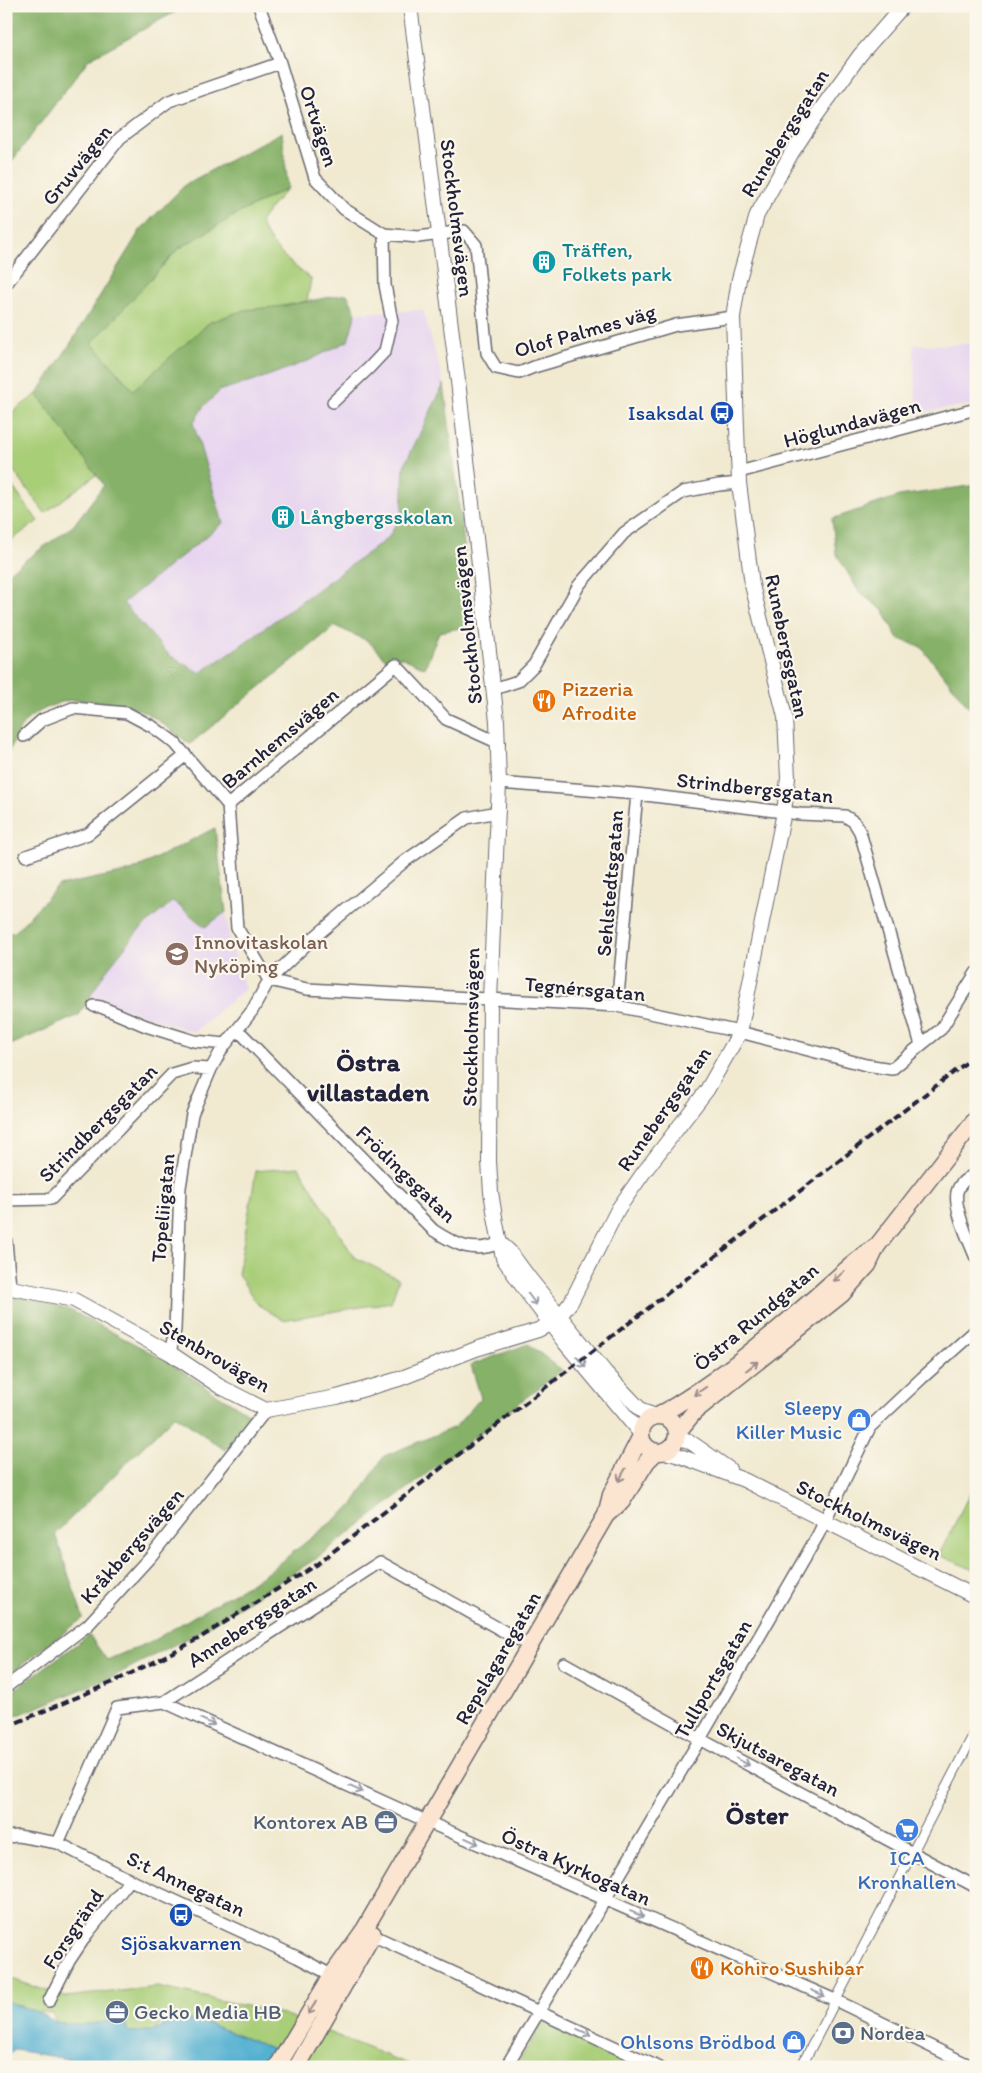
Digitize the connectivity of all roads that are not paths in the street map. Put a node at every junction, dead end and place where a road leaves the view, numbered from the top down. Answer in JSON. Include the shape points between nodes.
{"nodes":[{"id":1,"x":259,"y":6,"type":"edge"},
{"id":2,"x":410,"y":6,"type":"edge"},
{"id":3,"x":903,"y":6,"type":"edge"},
{"id":4,"x":280,"y":63,"type":"junction"},
{"id":5,"x":439,"y":233,"type":"junction"},
{"id":6,"x":384,"y":234,"type":"junction"},
{"id":7,"x":6,"y":284,"type":"edge"},
{"id":8,"x":733,"y":317,"type":"junction"},
{"id":9,"x":333,"y":402,"type":"dead end"},
{"id":10,"x":976,"y":409,"type":"edge"},
{"id":11,"x":739,"y":478,"type":"junction"},
{"id":12,"x":494,"y":689,"type":"junction"},
{"id":13,"x":24,"y":736,"type":"dead end"},
{"id":14,"x":498,"y":743,"type":"junction"},
{"id":15,"x":186,"y":755,"type":"junction"},
{"id":16,"x":500,"y":783,"type":"junction"},
{"id":17,"x":637,"y":794,"type":"junction"},
{"id":18,"x":228,"y":805,"type":"junction"},
{"id":19,"x":497,"y":812,"type":"junction"},
{"id":20,"x":784,"y":812,"type":"junction"},
{"id":21,"x":26,"y":856,"type":"dead end"},
{"id":22,"x":976,"y":973,"type":"edge"},
{"id":23,"x":269,"y":980,"type":"junction"},
{"id":24,"x":490,"y":1000,"type":"junction"},
{"id":25,"x":94,"y":1006,"type":"dead end"},
{"id":26,"x":617,"y":1006,"type":"junction"},
{"id":27,"x":238,"y":1030,"type":"junction"},
{"id":28,"x":740,"y":1032,"type":"junction"},
{"id":29,"x":226,"y":1044,"type":"junction"},
{"id":30,"x":921,"y":1045,"type":"junction"},
{"id":31,"x":211,"y":1069,"type":"junction"},
{"id":32,"x":976,"y":1119,"type":"edge"},
{"id":33,"x":976,"y":1174,"type":"edge"},
{"id":34,"x":6,"y":1200,"type":"edge"},
{"id":35,"x":6,"y":1241,"type":"edge"},
{"id":36,"x":500,"y":1243,"type":"junction"},
{"id":37,"x":877,"y":1246,"type":"junction"},
{"id":38,"x":976,"y":1258,"type":"edge"},
{"id":39,"x":8,"y":1287,"type":"edge"},
{"id":40,"x":555,"y":1320,"type":"junction"},
{"id":41,"x":976,"y":1330,"type":"edge"},
{"id":42,"x":170,"y":1353,"type":"junction"},
{"id":43,"x":266,"y":1410,"type":"junction"},
{"id":44,"x":657,"y":1416,"type":"junction"},
{"id":45,"x":641,"y":1435,"type":"junction"},
{"id":46,"x":677,"y":1435,"type":"junction"},
{"id":47,"x":660,"y":1452,"type":"junction"},
{"id":48,"x":744,"y":1480,"type":"junction"},
{"id":49,"x":606,"y":1515,"type":"junction"},
{"id":50,"x":825,"y":1522,"type":"junction"},
{"id":51,"x":976,"y":1597,"type":"edge"},
{"id":52,"x":530,"y":1646,"type":"junction"},
{"id":53,"x":564,"y":1663,"type":"dead end"},
{"id":54,"x":6,"y":1687,"type":"edge"},
{"id":55,"x":164,"y":1702,"type":"junction"},
{"id":56,"x":976,"y":1730,"type":"edge"},
{"id":57,"x":700,"y":1739,"type":"junction"},
{"id":58,"x":428,"y":1822,"type":"junction"},
{"id":59,"x":6,"y":1837,"type":"edge"},
{"id":60,"x":58,"y":1843,"type":"junction"},
{"id":61,"x":913,"y":1852,"type":"junction"},
{"id":62,"x":130,"y":1880,"type":"junction"},
{"id":63,"x":976,"y":1887,"type":"edge"},
{"id":64,"x":605,"y":1900,"type":"junction"},
{"id":65,"x":372,"y":1935,"type":"junction"},
{"id":66,"x":339,"y":1979,"type":"junction"},
{"id":67,"x":835,"y":2000,"type":"junction"},
{"id":68,"x":49,"y":2001,"type":"dead end"},
{"id":69,"x":540,"y":2011,"type":"junction"},
{"id":70,"x":277,"y":2067,"type":"edge"},
{"id":71,"x":297,"y":2067,"type":"edge"},
{"id":72,"x":506,"y":2067,"type":"edge"},
{"id":73,"x":658,"y":2067,"type":"edge"},
{"id":74,"x":801,"y":2067,"type":"edge"},
{"id":75,"x":973,"y":2067,"type":"edge"}],
"edges":[{"from":1,"to":4,"type":"street","name":"Ortvägen"},
{"from":2,"to":5,"type":"street","name":"Stockholmsvägen"},
{"from":3,"to":8,"type":"street","name":"Runebergsgatan","via":[[860,55],[816,116],[757,215],[739,279]]},
{"from":4,"to":6,"type":"street","name":"Ortvägen","via":[[315,178],[344,209]]},
{"from":4,"to":7,"type":"street","name":"Gruvvägen","via":[[169,101],[120,138]]},
{"from":5,"to":6,"type":"street","name":"Ortvägen","via":[[418,237]]},
{"from":5,"to":8,"type":"street","name":"Olof Palmes väg","via":[[464,231],[476,245],[488,353],[496,368],[519,373],[676,325]]},
{"from":5,"to":12,"type":"street","name":"Stockholmsvägen"},
{"from":6,"to":9,"type":"street","via":[[385,285],[392,321],[385,351]]},
{"from":8,"to":11,"type":"street","name":"Runebergsgatan"},
{"from":10,"to":11,"type":"street","name":"Höglundavägen"},
{"from":11,"to":12,"type":"street","name":"Höglundavägen","via":[[682,492],[624,533],[579,586],[534,665],[518,680]]},
{"from":11,"to":20,"type":"street","name":"Runebergsgatan","via":[[752,585],[785,717],[788,778]]},
{"from":12,"to":14,"type":"street","name":"Stockholmsvägen"},
{"from":13,"to":15,"type":"street","via":[[42,720],[73,708],[127,713],[153,727]]},
{"from":14,"to":16,"type":"street","name":"Stockholmsvägen"},
{"from":14,"to":18,"type":"street","name":"Barnhemsvägen","via":[[446,719],[396,665]]},
{"from":15,"to":18,"type":"street"},
{"from":15,"to":21,"type":"street","via":[[88,834]]},
{"from":16,"to":17,"type":"street","name":"Strindbergsgatan"},
{"from":16,"to":19,"type":"street","name":"Stockholmsvägen"},
{"from":17,"to":20,"type":"street","name":"Strindbergsgatan"},
{"from":17,"to":26,"type":"street","name":"Sehlstedtsgatan"},
{"from":18,"to":23,"type":"street","name":"Barnhemsvägen","via":[[237,928]]},
{"from":19,"to":23,"type":"street","via":[[467,818],[405,860]]},
{"from":19,"to":24,"type":"street","name":"Stockholmsvägen"},
{"from":20,"to":28,"type":"street","name":"Runebergsgatan"},
{"from":20,"to":30,"type":"street","name":"Strindbergsgatan","via":[[845,816],[857,826]]},
{"from":22,"to":30,"type":"street","via":[[941,1029]]},
{"from":23,"to":24,"type":"street","name":"Tegnérsgatan","via":[[307,989]]},
{"from":23,"to":27,"type":"street"},
{"from":24,"to":26,"type":"street","name":"Tegnérsgatan"},
{"from":24,"to":36,"type":"street","name":"Stockholmsvägen","via":[[490,1169]]},
{"from":25,"to":29,"type":"street","via":[[194,1041]]},
{"from":26,"to":28,"type":"street","name":"Tegnérsgatan"},
{"from":27,"to":29,"type":"street"},
{"from":27,"to":36,"type":"street","name":"Frödingsgatan","via":[[433,1230],[466,1248],[490,1247]]},
{"from":28,"to":30,"type":"street","name":"Tegnérsgatan","via":[[892,1069]]},
{"from":28,"to":40,"type":"street","name":"Runebergsgatan","via":[[707,1090],[618,1209],[571,1302]]},
{"from":29,"to":31,"type":"street"},
{"from":31,"to":34,"type":"street","name":"Strindbergsgatan","via":[[192,1068],[172,1074],[51,1199]]},
{"from":31,"to":42,"type":"street","name":"Topeliigatan","via":[[192,1114],[180,1187],[175,1330]]},
{"from":32,"to":37,"type":"main road","name":"Östra Rundgatan"},
{"from":33,"to":38,"type":"street","via":[[958,1188],[956,1198]]},
{"from":35,"to":39,"type":"street"},
{"from":36,"to":40,"type":"street","via":[[510,1252]]},
{"from":37,"to":44,"type":"main road","name":"Östra Rundgatan","one_way":true,"via":[[721,1376]]},
{"from":46,"to":37,"type":"main road","name":"Östra Rundgatan","one_way":true,"via":[[694,1412],[842,1294],[868,1265]]},
{"from":39,"to":42,"type":"street","name":"Stenbrovägen","via":[[74,1300]]},
{"from":40,"to":43,"type":"street","name":"Stenbrovägen","via":[[538,1330],[399,1379],[338,1397]]},
{"from":40,"to":44,"type":"street","via":[[642,1411]]},
{"from":40,"to":45,"type":"street","one_way":true},
{"from":41,"to":50,"type":"street","name":"Tullportsgatan","via":[[870,1427]]},
{"from":42,"to":43,"type":"street","name":"Stenbrovägen","via":[[219,1386]]},
{"from":43,"to":54,"type":"street","name":"Kråkbergsvägen","via":[[151,1556],[88,1625]]},
{"from":44,"to":45,"type":"main road","via":[[644,1424]]},
{"from":44,"to":46,"type":"main road","via":[[673,1423]]},
{"from":45,"to":47,"type":"main road","via":[[645,1446]]},
{"from":45,"to":49,"type":"main road","name":"Repslagaregatan","one_way":true,"via":[[611,1495]]},
{"from":46,"to":47,"type":"main road","via":[[673,1446]]},
{"from":46,"to":48,"type":"street","name":"Stockholmsvägen"},
{"from":47,"to":48,"type":"street","name":"Stockholmsvägen","via":[[680,1456]]},
{"from":47,"to":49,"type":"main road","name":"Repslagaregatan","via":[[647,1461],[622,1501]]},
{"from":48,"to":50,"type":"street","name":"Stockholmsvägen"},
{"from":49,"to":52,"type":"main road","name":"Repslagaregatan"},
{"from":50,"to":51,"type":"street","name":"Stockholmsvägen"},
{"from":50,"to":57,"type":"street","name":"Tullportsgatan"},
{"from":52,"to":55,"type":"street","name":"Annebergsgatan","via":[[380,1562]]},
{"from":52,"to":58,"type":"main road","name":"Repslagaregatan"},
{"from":53,"to":57,"type":"street","name":"Skjutsaregatan"},
{"from":55,"to":58,"type":"street","name":"Östra Kyrkogatan","one_way":true},
{"from":55,"to":60,"type":"street","name":"Annebergsgatan","via":[[117,1708]]},
{"from":56,"to":61,"type":"street"},
{"from":57,"to":61,"type":"street","name":"Skjutsaregatan","one_way":true},
{"from":57,"to":64,"type":"street","name":"Tullportsgatan"},
{"from":58,"to":64,"type":"street","name":"Östra Kyrkogatan","one_way":true},
{"from":58,"to":65,"type":"main road","name":"Repslagaregatan"},
{"from":58,"to":66,"type":"main road","name":"Repslagaregatan"},
{"from":59,"to":60,"type":"street","name":"S:t Annegatan"},
{"from":60,"to":62,"type":"street","name":"S:t Annegatan"},
{"from":61,"to":63,"type":"street","name":"Skjutsaregatan"},
{"from":61,"to":67,"type":"street"},
{"from":62,"to":66,"type":"street","name":"S:t Annegatan"},
{"from":62,"to":68,"type":"street","name":"Forsgränd","via":[[86,1934]]},
{"from":64,"to":67,"type":"street","name":"Östra Kyrkogatan","one_way":true},
{"from":64,"to":69,"type":"street","name":"Tullportsgatan"},
{"from":65,"to":66,"type":"main road","name":"Repslagaregatan"},
{"from":65,"to":69,"type":"street"},
{"from":66,"to":70,"type":"main road","name":"Repslagaregatan","one_way":true,"via":[[292,2041]]},
{"from":66,"to":71,"type":"main road","name":"Repslagaregatan"},
{"from":67,"to":74,"type":"street"},
{"from":67,"to":75,"type":"street","name":"Östra Kyrkogatan"},
{"from":69,"to":72,"type":"street","name":"Tullportsgatan"},
{"from":69,"to":73,"type":"street","one_way":true}]}
